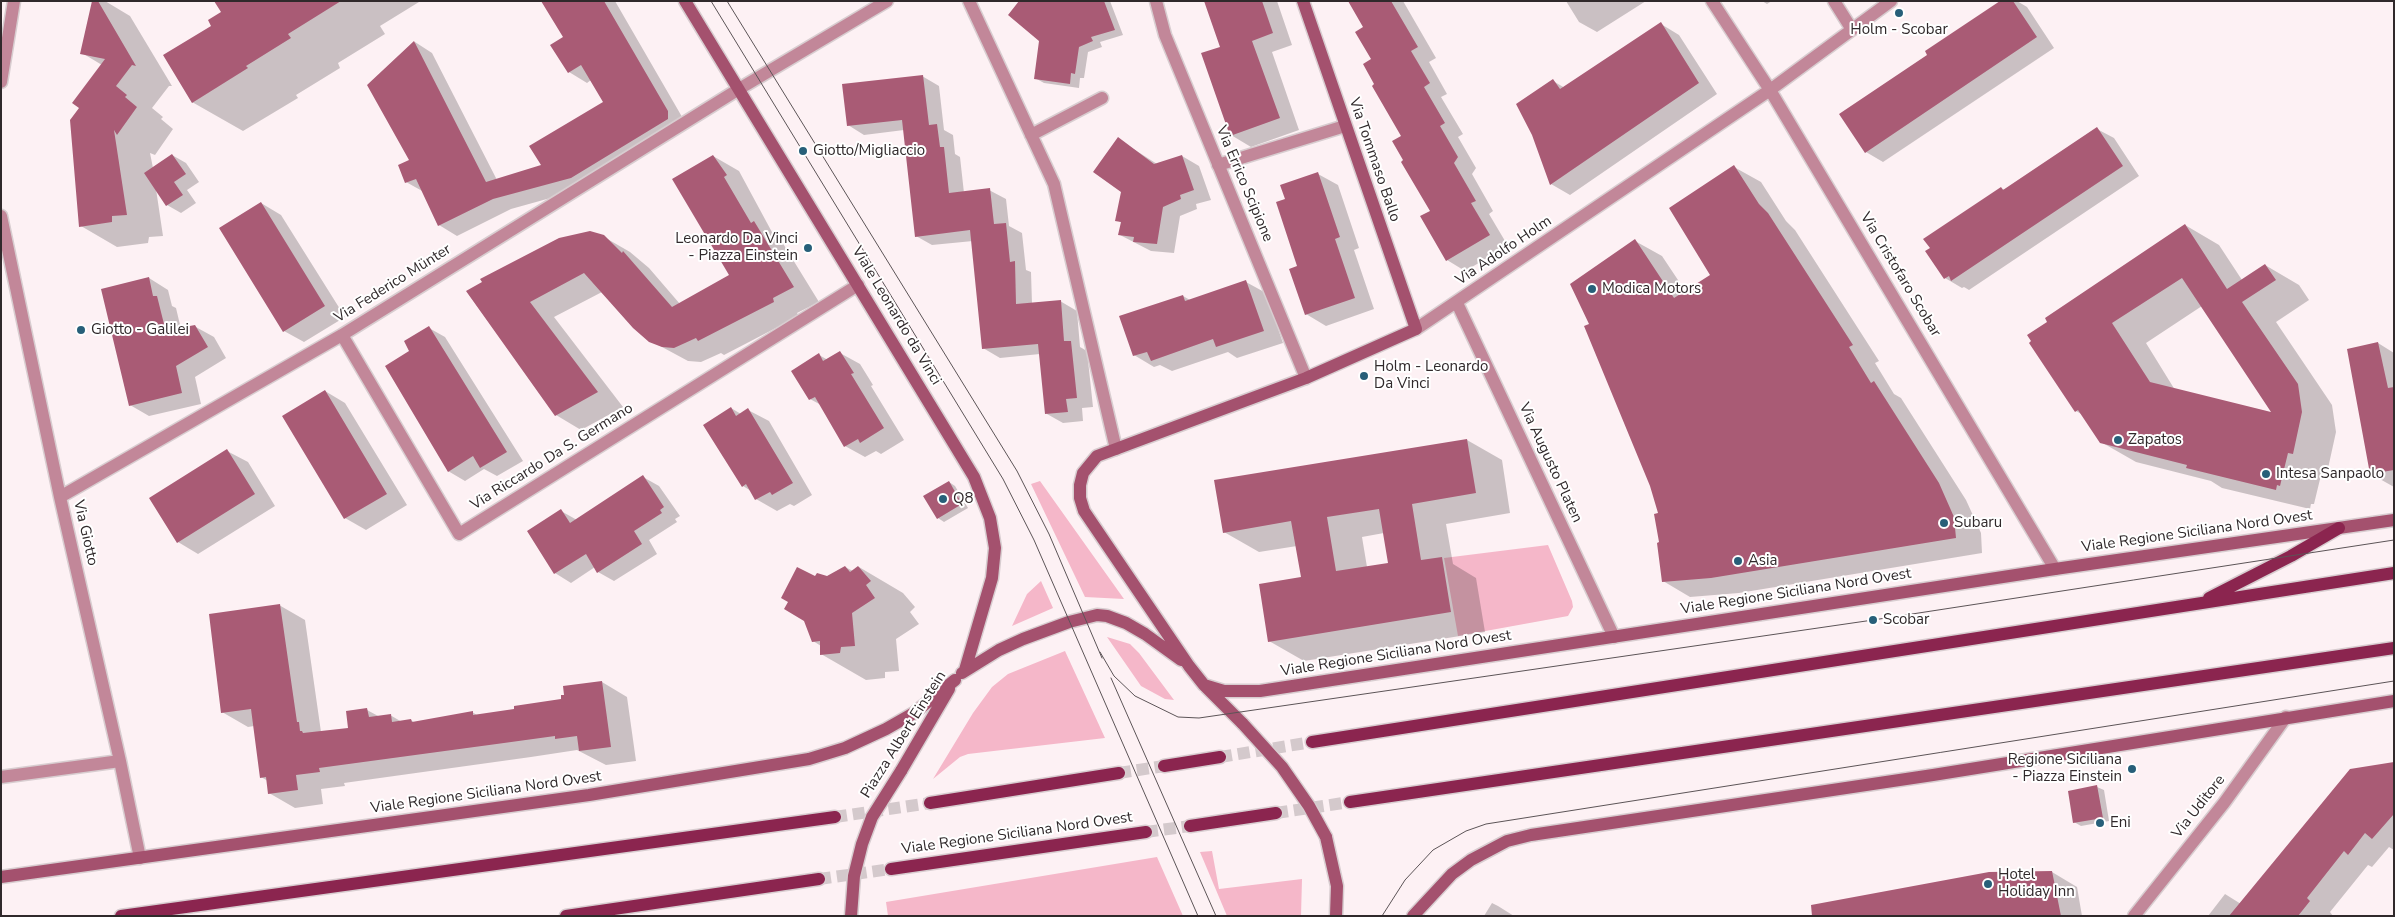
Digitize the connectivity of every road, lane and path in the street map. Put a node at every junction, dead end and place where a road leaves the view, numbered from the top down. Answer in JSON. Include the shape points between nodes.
{"nodes":[{"id":1,"x":14,"y":1,"type":"edge"},
{"id":2,"x":685,"y":1,"type":"edge"},
{"id":3,"x":888,"y":1,"type":"edge"},
{"id":4,"x":969,"y":1,"type":"edge"},
{"id":5,"x":1156,"y":1,"type":"edge"},
{"id":6,"x":1303,"y":1,"type":"edge"},
{"id":7,"x":1712,"y":1,"type":"edge"},
{"id":8,"x":1834,"y":1,"type":"edge"},
{"id":9,"x":1890,"y":1,"type":"edge"},
{"id":10,"x":1851,"y":28,"type":"junction"},
{"id":11,"x":1,"y":82,"type":"edge"},
{"id":12,"x":739,"y":89,"type":"junction"},
{"id":13,"x":1770,"y":90,"type":"junction"},
{"id":14,"x":1102,"y":98,"type":"dead end"},
{"id":15,"x":1345,"y":126,"type":"junction"},
{"id":16,"x":1031,"y":135,"type":"junction"},
{"id":17,"x":1218,"y":165,"type":"junction"},
{"id":18,"x":1,"y":216,"type":"edge"},
{"id":19,"x":858,"y":285,"type":"junction"},
{"id":20,"x":1457,"y":302,"type":"junction"},
{"id":21,"x":1416,"y":329,"type":"junction"},
{"id":22,"x":342,"y":335,"type":"junction"},
{"id":23,"x":1306,"y":378,"type":"junction"},
{"id":24,"x":1116,"y":449,"type":"junction"},
{"id":25,"x":1097,"y":456,"type":"joint"},
{"id":26,"x":60,"y":497,"type":"junction"},
{"id":27,"x":2394,"y":520,"type":"edge"},
{"id":28,"x":2339,"y":528,"type":"junction"},
{"id":29,"x":2055,"y":569,"type":"junction"},
{"id":30,"x":2394,"y":573,"type":"edge"},
{"id":31,"x":2198,"y":603,"type":"junction"},
{"id":32,"x":1614,"y":637,"type":"junction"},
{"id":33,"x":2394,"y":648,"type":"edge"},
{"id":34,"x":1189,"y":666,"type":"junction"},
{"id":35,"x":965,"y":670,"type":"junction"},
{"id":36,"x":955,"y":680,"type":"junction"},
{"id":37,"x":1204,"y":685,"type":"junction"},
{"id":38,"x":2394,"y":701,"type":"edge"},
{"id":39,"x":2286,"y":717,"type":"junction"},
{"id":40,"x":1312,"y":742,"type":"tunnel mouth"},
{"id":41,"x":1220,"y":757,"type":"tunnel mouth"},
{"id":42,"x":120,"y":761,"type":"junction"},
{"id":43,"x":1164,"y":766,"type":"tunnel mouth"},
{"id":44,"x":1119,"y":773,"type":"tunnel mouth"},
{"id":45,"x":1,"y":777,"type":"edge"},
{"id":46,"x":930,"y":802,"type":"tunnel mouth"},
{"id":47,"x":1350,"y":802,"type":"tunnel mouth"},
{"id":48,"x":1276,"y":813,"type":"tunnel mouth"},
{"id":49,"x":835,"y":817,"type":"tunnel mouth"},
{"id":50,"x":1190,"y":826,"type":"tunnel mouth"},
{"id":51,"x":1146,"y":832,"type":"tunnel mouth"},
{"id":52,"x":140,"y":858,"type":"junction"},
{"id":53,"x":891,"y":869,"type":"tunnel mouth"},
{"id":54,"x":1,"y":877,"type":"edge"},
{"id":55,"x":819,"y":879,"type":"tunnel mouth"},
{"id":56,"x":1416,"y":913,"type":"edge"},
{"id":57,"x":121,"y":916,"type":"edge"},
{"id":58,"x":566,"y":916,"type":"edge"},
{"id":59,"x":851,"y":916,"type":"edge"},
{"id":60,"x":1336,"y":916,"type":"edge"},
{"id":61,"x":2134,"y":916,"type":"edge"}],
"edges":[{"from":1,"to":11,"type":"street"},
{"from":2,"to":12,"type":"street","name":"Viale Leonardo da Vinci"},
{"from":3,"to":12,"type":"street","name":"Via Federico Münter"},
{"from":4,"to":16,"type":"street"},
{"from":5,"to":17,"type":"street","name":"Via Errico Scipione","via":[[1165,35]]},
{"from":6,"to":15,"type":"street","name":"Via Tommaso Ballo"},
{"from":7,"to":13,"type":"street","name":"Via Cristofaro Scobar"},
{"from":8,"to":10,"type":"street"},
{"from":9,"to":10,"type":"street","name":"Via Adolfo Holm"},
{"from":10,"to":13,"type":"street","name":"Via Adolfo Holm"},
{"from":12,"to":19,"type":"street","name":"Viale Leonardo da Vinci"},
{"from":12,"to":22,"type":"street","name":"Via Federico Münter"},
{"from":13,"to":20,"type":"street","name":"Via Adolfo Holm"},
{"from":13,"to":29,"type":"street","name":"Via Cristofaro Scobar"},
{"from":14,"to":16,"type":"street"},
{"from":15,"to":17,"type":"street"},
{"from":15,"to":21,"type":"street","name":"Via Tommaso Ballo"},
{"from":16,"to":24,"type":"street","via":[[1054,184]]},
{"from":17,"to":23,"type":"street","name":"Via Errico Scipione"},
{"from":18,"to":26,"type":"street","name":"Via Giotto"},
{"from":19,"to":22,"type":"street","name":"Via Riccardo Da S. Germano","via":[[459,534]]},
{"from":19,"to":35,"type":"street","name":"Viale Leonardo da Vinci","via":[[974,477],[990,518],[995,548],[992,578]]},
{"from":20,"to":21,"type":"street","name":"Via Adolfo Holm"},
{"from":20,"to":32,"type":"street","name":"Via Augusto Platen"},
{"from":21,"to":23,"type":"street","name":"Via Adolfo Holm"},
{"from":22,"to":26,"type":"street","name":"Via Federico Münter"},
{"from":23,"to":24,"type":"street","name":"Via Adolfo Holm"},
{"from":24,"to":25,"type":"street","name":"Via Adolfo Holm"},
{"from":25,"to":34,"type":"street","name":"Piazza Albert Einstein","via":[[1083,473],[1080,498],[1084,510]]},
{"from":26,"to":42,"type":"street","name":"Via Giotto"},
{"from":27,"to":28,"type":"street","name":"Viale Regione Siciliana Nord Ovest"},
{"from":28,"to":29,"type":"street","name":"Viale Regione Siciliana Nord Ovest"},
{"from":28,"to":31,"type":"main road"},
{"from":29,"to":32,"type":"street","name":"Viale Regione Siciliana Nord Ovest"},
{"from":30,"to":31,"type":"main road"},
{"from":31,"to":40,"type":"main road"},
{"from":32,"to":37,"type":"street","name":"Viale Regione Siciliana Nord Ovest","via":[[1260,691],[1224,691]]},
{"from":33,"to":47,"type":"main road"},
{"from":34,"to":35,"type":"street","name":"Piazza Albert Einstein","via":[[1139,630],[1097,615],[1023,639]]},
{"from":34,"to":37,"type":"street","name":"Piazza Albert Einstein"},
{"from":35,"to":36,"type":"street","name":"Piazza Albert Einstein"},
{"from":36,"to":52,"type":"street","name":"Viale Regione Siciliana Nord Ovest","via":[[886,729],[845,748],[809,759],[589,795]]},
{"from":36,"to":59,"type":"street","name":"Piazza Albert Einstein","bridge":true,"via":[[872,817],[854,876]]},
{"from":37,"to":60,"type":"street","name":"Piazza Albert Einstein","bridge":true,"via":[[1282,767],[1309,806],[1326,837],[1337,886]]},
{"from":38,"to":39,"type":"street"},
{"from":39,"to":56,"type":"street","via":[[1932,775],[1531,835],[1507,841],[1471,860],[1452,874]]},
{"from":39,"to":61,"type":"street","name":"Via Uditore"},
{"from":41,"to":43,"type":"main road"},
{"from":42,"to":45,"type":"street"},
{"from":42,"to":52,"type":"street","name":"Via Giotto"},
{"from":44,"to":46,"type":"main road"},
{"from":48,"to":50,"type":"main road"},
{"from":49,"to":57,"type":"main road"},
{"from":51,"to":53,"type":"main road","name":"Viale Regione Siciliana Nord Ovest"},
{"from":52,"to":54,"type":"street","name":"Viale Regione Siciliana Nord Ovest"},
{"from":55,"to":58,"type":"main road"}]}
